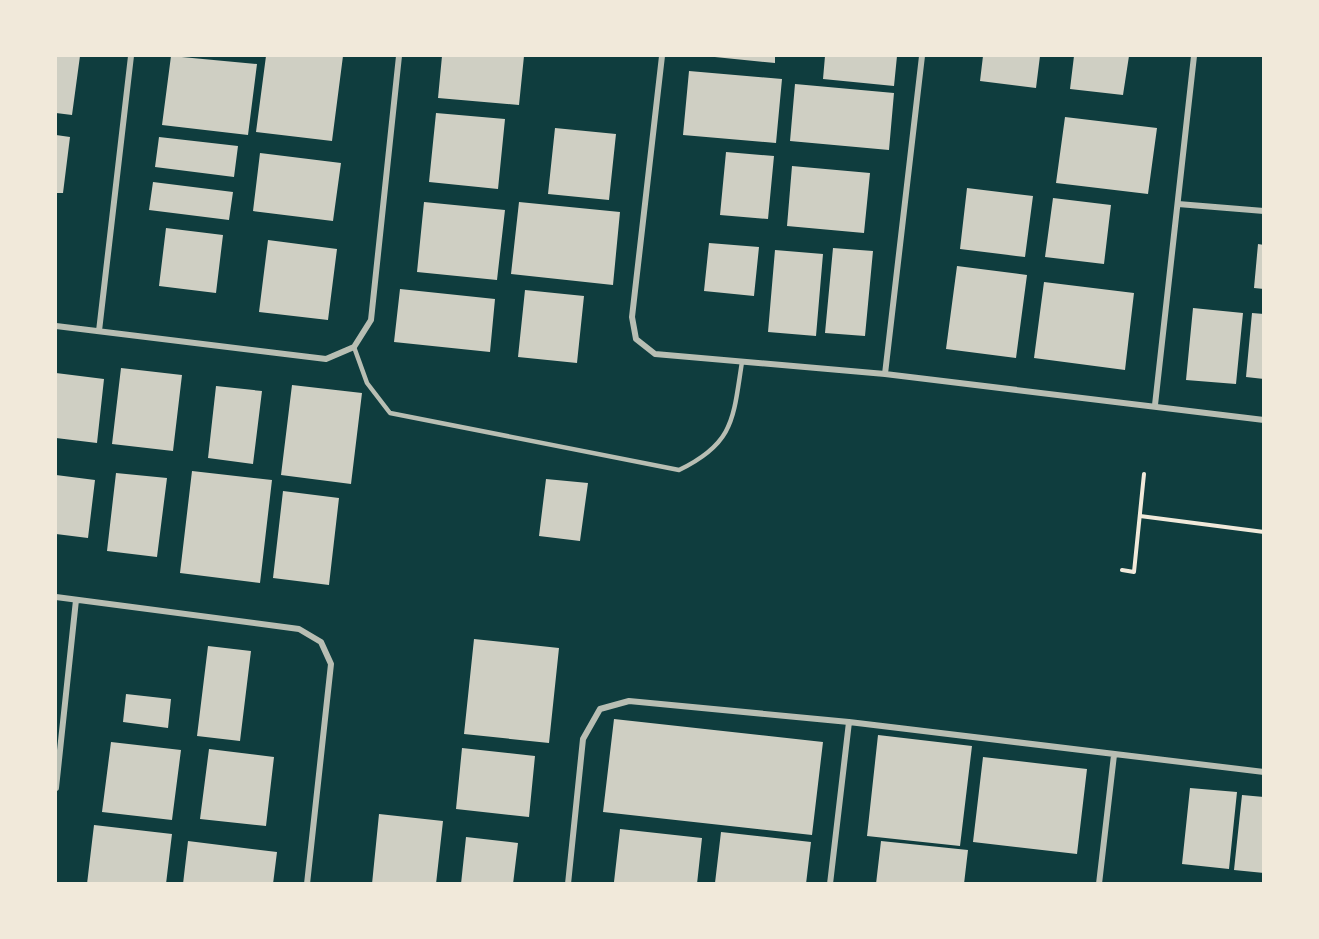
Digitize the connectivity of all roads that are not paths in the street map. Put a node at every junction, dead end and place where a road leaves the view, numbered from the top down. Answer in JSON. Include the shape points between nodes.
{"nodes":[{"id":1,"x":130,"y":56,"type":"edge"},
{"id":2,"x":399,"y":56,"type":"edge"},
{"id":3,"x":662,"y":56,"type":"edge"},
{"id":4,"x":922,"y":56,"type":"edge"},
{"id":5,"x":1194,"y":56,"type":"edge"},
{"id":6,"x":1178,"y":204,"type":"junction"},
{"id":7,"x":1263,"y":212,"type":"edge"},
{"id":8,"x":56,"y":327,"type":"edge"},
{"id":9,"x":99,"y":331,"type":"junction"},
{"id":10,"x":354,"y":347,"type":"junction"},
{"id":11,"x":742,"y":362,"type":"junction"},
{"id":12,"x":885,"y":374,"type":"junction"},
{"id":13,"x":1155,"y":405,"type":"junction"},
{"id":14,"x":1263,"y":420,"type":"edge"},
{"id":15,"x":56,"y":597,"type":"edge"},
{"id":16,"x":76,"y":600,"type":"junction"},
{"id":17,"x":849,"y":722,"type":"junction"},
{"id":18,"x":1114,"y":755,"type":"junction"},
{"id":19,"x":1263,"y":772,"type":"edge"},
{"id":20,"x":56,"y":788,"type":"edge"},
{"id":21,"x":308,"y":884,"type":"edge"},
{"id":22,"x":568,"y":884,"type":"edge"},
{"id":23,"x":830,"y":884,"type":"edge"},
{"id":24,"x":1099,"y":884,"type":"edge"}],
"edges":[{"from":1,"to":9,"type":"street"},
{"from":2,"to":10,"type":"street","via":[[371,320]]},
{"from":3,"to":11,"type":"street","via":[[632,317],[636,339],[655,354]]},
{"from":4,"to":12,"type":"street"},
{"from":5,"to":6,"type":"street"},
{"from":6,"to":7,"type":"street"},
{"from":6,"to":13,"type":"street"},
{"from":8,"to":9,"type":"street"},
{"from":9,"to":10,"type":"street","via":[[326,360]]},
{"from":10,"to":11,"type":"lane","via":[[367,383],[390,412],[679,470],[714,448],[732,422]]},
{"from":11,"to":12,"type":"street"},
{"from":12,"to":13,"type":"street"},
{"from":13,"to":14,"type":"street"},
{"from":15,"to":16,"type":"street"},
{"from":16,"to":20,"type":"street"},
{"from":16,"to":21,"type":"street","via":[[298,629],[321,642],[331,664]]},
{"from":17,"to":18,"type":"street"},
{"from":17,"to":22,"type":"street","via":[[629,701],[600,709],[583,739]]},
{"from":17,"to":23,"type":"street"},
{"from":18,"to":19,"type":"street"},
{"from":18,"to":24,"type":"street"}]}
